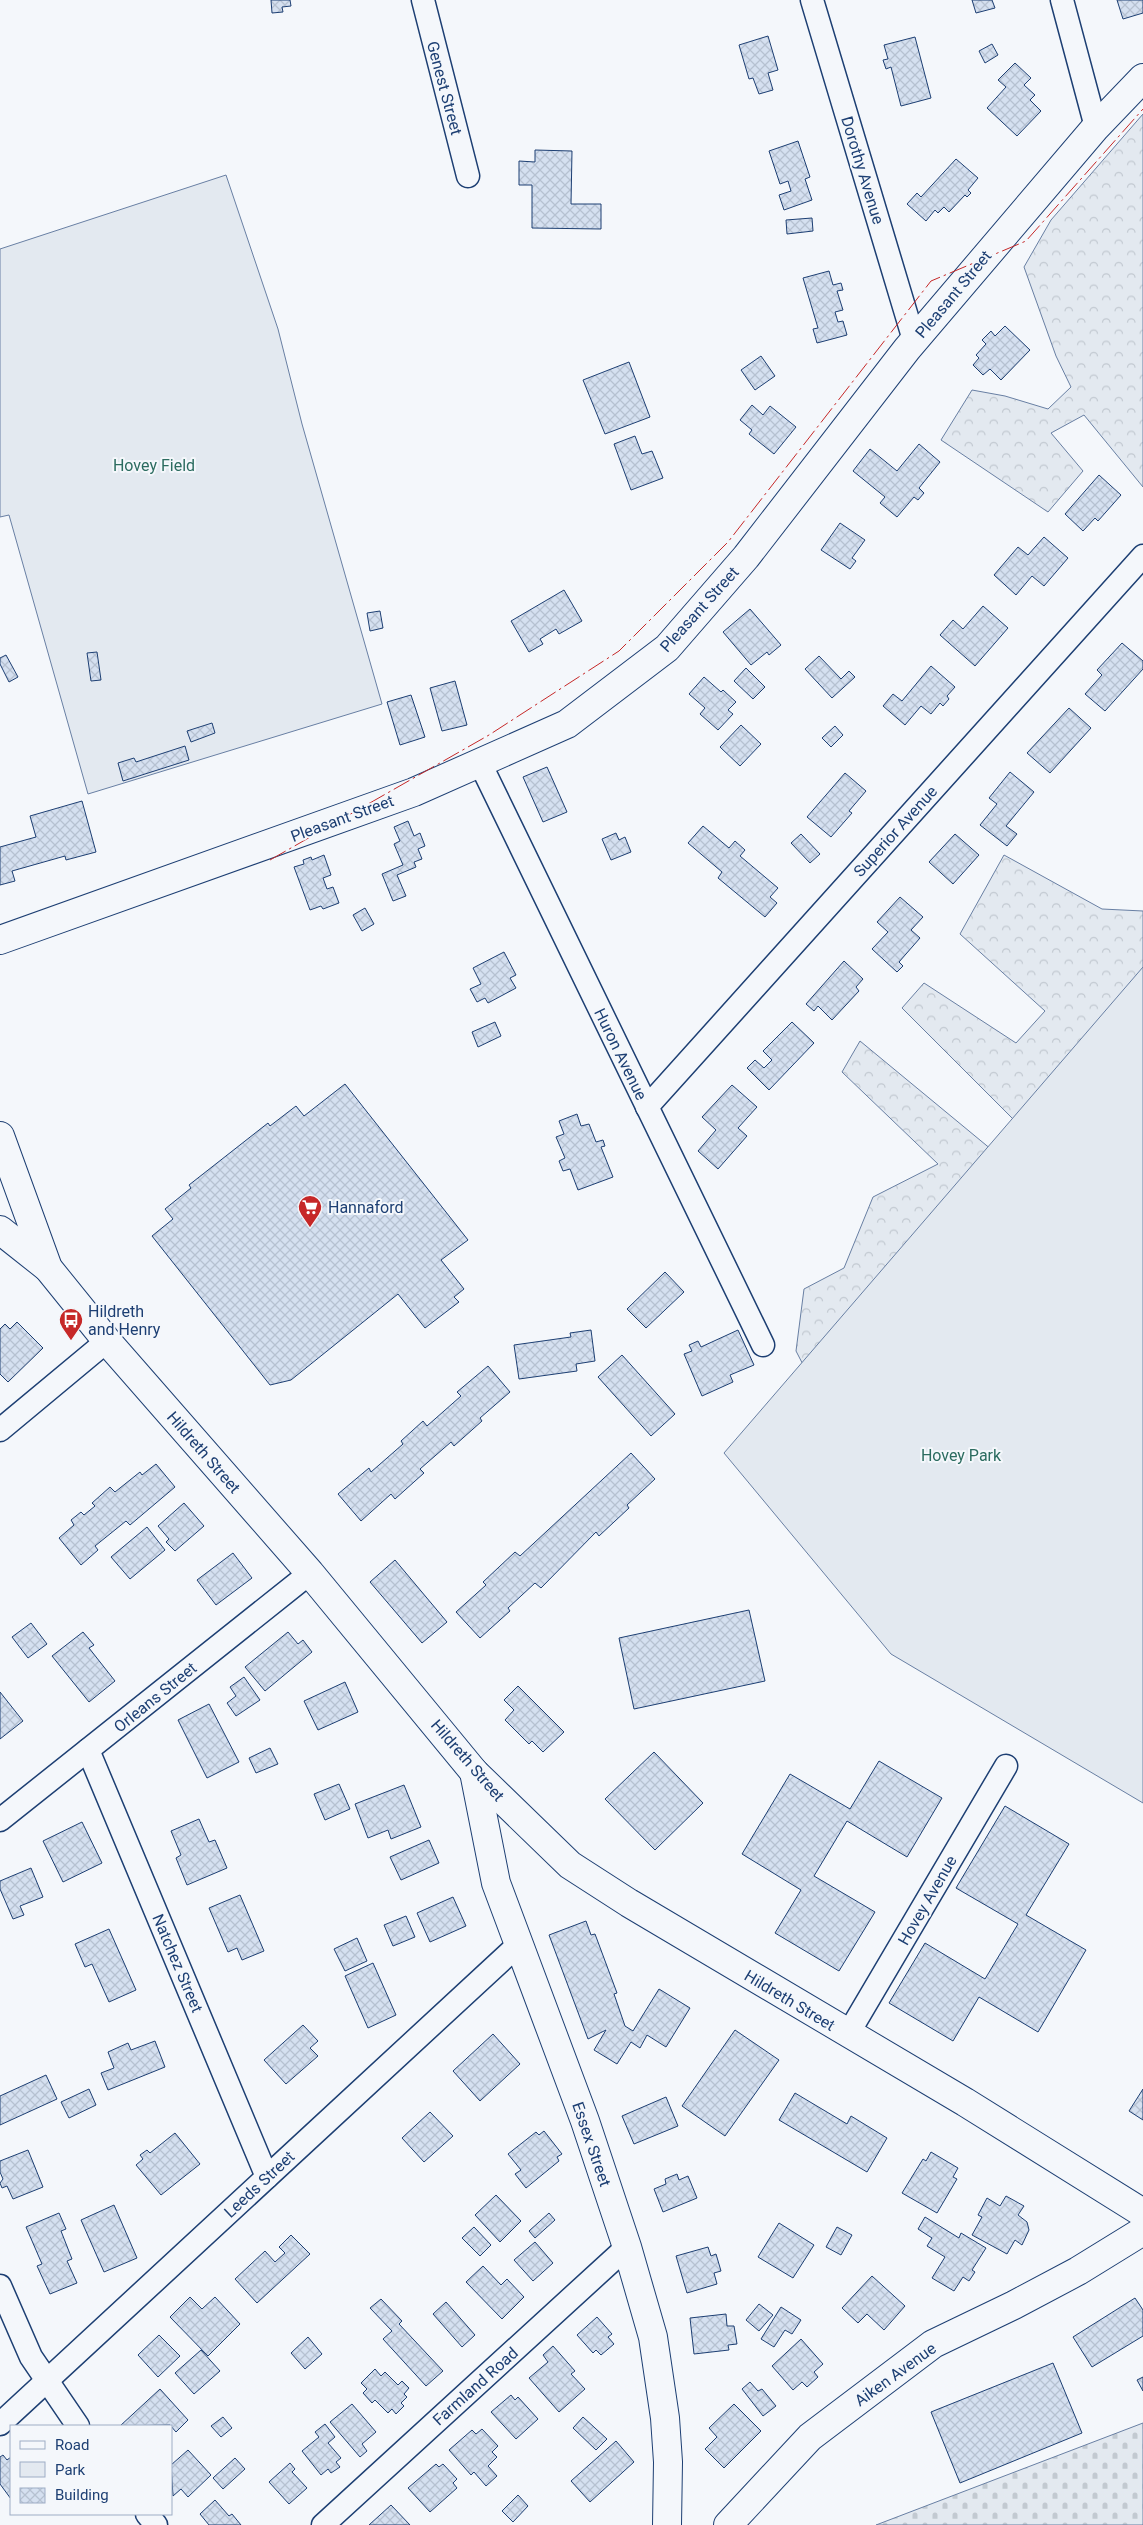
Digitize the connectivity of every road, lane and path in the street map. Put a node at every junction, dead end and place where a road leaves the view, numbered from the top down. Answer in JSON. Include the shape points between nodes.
{"nodes":[{"id":1,"x":423,"y":0,"type":"edge"},
{"id":2,"x":812,"y":0,"type":"edge"},
{"id":3,"x":1062,"y":0,"type":"edge"},
{"id":4,"x":1143,"y":78,"type":"edge"},
{"id":5,"x":1096,"y":127,"type":"junction"},
{"id":6,"x":468,"y":176,"type":"dead end"},
{"id":7,"x":914,"y":340,"type":"junction"},
{"id":8,"x":1143,"y":556,"type":"edge"},
{"id":9,"x":480,"y":763,"type":"junction"},
{"id":10,"x":0,"y":940,"type":"edge"},
{"id":11,"x":647,"y":1107,"type":"junction"},
{"id":12,"x":0,"y":1136,"type":"edge"},
{"id":13,"x":0,"y":1230,"type":"edge"},
{"id":14,"x":48,"y":1268,"type":"junction"},
{"id":15,"x":107,"y":1341,"type":"junction"},
{"id":16,"x":763,"y":1346,"type":"dead end"},
{"id":17,"x":0,"y":1430,"type":"edge"},
{"id":18,"x":310,"y":1574,"type":"junction"},
{"id":19,"x":88,"y":1750,"type":"junction"},
{"id":20,"x":1006,"y":1766,"type":"dead end"},
{"id":21,"x":474,"y":1772,"type":"junction"},
{"id":22,"x":0,"y":1820,"type":"edge"},
{"id":23,"x":518,"y":1945,"type":"junction"},
{"id":24,"x":848,"y":2034,"type":"junction"},
{"id":25,"x":267,"y":2177,"type":"junction"},
{"id":26,"x":1143,"y":2212,"type":"edge"},
{"id":27,"x":1143,"y":2231,"type":"edge"},
{"id":28,"x":627,"y":2247,"type":"junction"},
{"id":29,"x":0,"y":2286,"type":"edge"},
{"id":30,"x":48,"y":2380,"type":"junction"},
{"id":31,"x":0,"y":2424,"type":"edge"},
{"id":32,"x":77,"y":2425,"type":"edge"},
{"id":33,"x":148,"y":2515,"type":"edge"},
{"id":34,"x":156,"y":2525,"type":"edge"},
{"id":35,"x":323,"y":2525,"type":"edge"},
{"id":36,"x":667,"y":2525,"type":"edge"},
{"id":37,"x":728,"y":2525,"type":"edge"}],
"edges":[{"from":1,"to":6,"type":"street","name":"Genest Street"},
{"from":2,"to":7,"type":"street","name":"Dorothy Avenue"},
{"from":3,"to":5,"type":"street"},
{"from":4,"to":5,"type":"street","name":"Pleasant Street"},
{"from":5,"to":7,"type":"street","name":"Pleasant Street"},
{"from":7,"to":9,"type":"street","name":"Pleasant Street","via":[[746,557],[667,648],[567,724]]},
{"from":8,"to":11,"type":"street","name":"Superior Avenue"},
{"from":9,"to":10,"type":"street","name":"Pleasant Street","via":[[414,792]]},
{"from":9,"to":11,"type":"street","name":"Huron Avenue"},
{"from":11,"to":16,"type":"street","name":"Huron Avenue"},
{"from":12,"to":14,"type":"street","name":"Hildreth Street"},
{"from":13,"to":14,"type":"street"},
{"from":14,"to":15,"type":"street","name":"Hildreth Street"},
{"from":15,"to":17,"type":"street"},
{"from":15,"to":18,"type":"street","name":"Hildreth Street"},
{"from":18,"to":19,"type":"street","name":"Orleans Street"},
{"from":18,"to":21,"type":"street","name":"Hildreth Street"},
{"from":19,"to":22,"type":"street","name":"Orleans Street"},
{"from":19,"to":25,"type":"street","name":"Natchez Street"},
{"from":20,"to":24,"type":"street","name":"Hovey Avenue"},
{"from":21,"to":23,"type":"street","name":"Essex Street","via":[[496,1883]]},
{"from":21,"to":24,"type":"street","name":"Hildreth Street","via":[[570,1865],[629,1904]]},
{"from":23,"to":25,"type":"street","name":"Leeds Street"},
{"from":23,"to":28,"type":"street","name":"Essex Street","via":[[585,2121]]},
{"from":24,"to":26,"type":"street","name":"Hildreth Street"},
{"from":25,"to":30,"type":"street","name":"Leeds Street"},
{"from":27,"to":37,"type":"street","name":"Aiken Avenue","via":[[1014,2306],[933,2344],[810,2436]]},
{"from":28,"to":35,"type":"street","name":"Farmland Road"},
{"from":28,"to":36,"type":"street","name":"Essex Street","via":[[653,2337],[661,2381],[668,2462]]},
{"from":29,"to":30,"type":"street","via":[[31,2357]]},
{"from":30,"to":31,"type":"street","name":"Leeds Street"},
{"from":30,"to":32,"type":"street"},
{"from":33,"to":34,"type":"street"}]}
